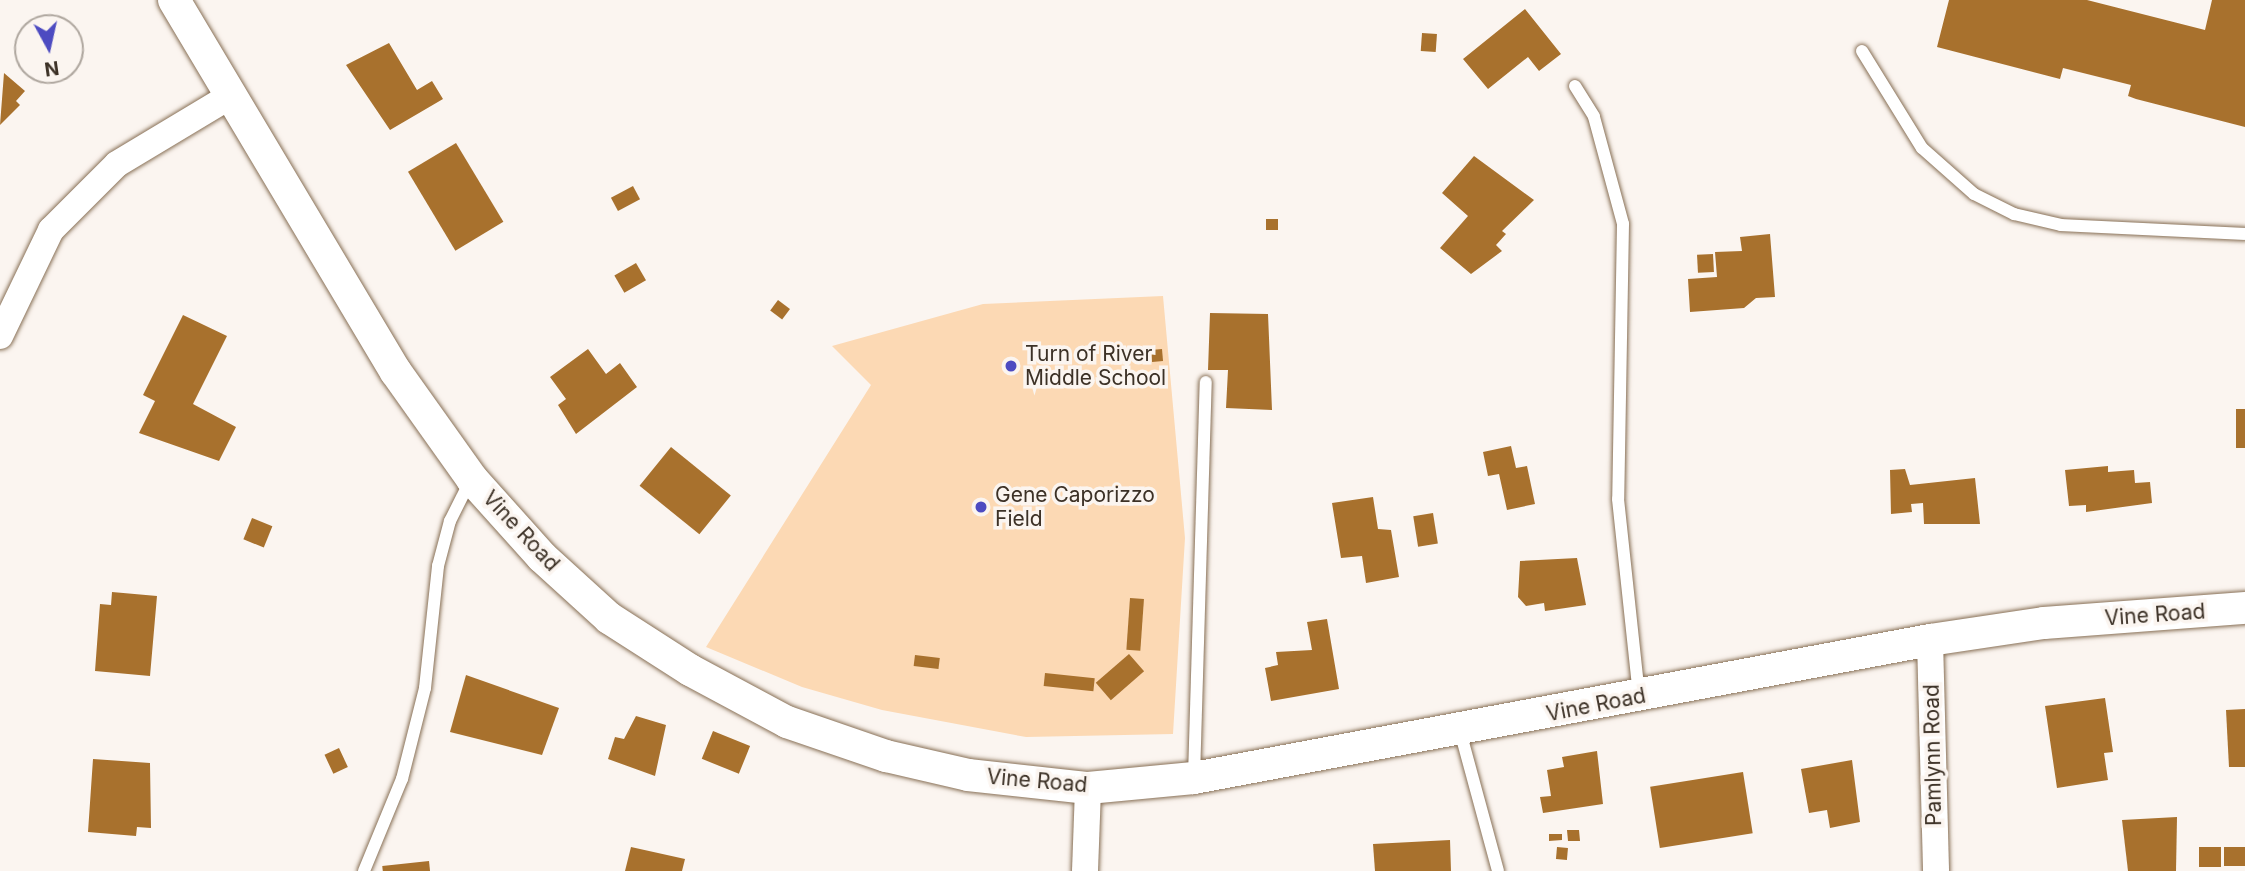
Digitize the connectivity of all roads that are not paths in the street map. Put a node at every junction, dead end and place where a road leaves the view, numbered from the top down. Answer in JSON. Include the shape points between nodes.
{"nodes":[{"id":1,"x":174,"y":0,"type":"edge"},
{"id":2,"x":1862,"y":51,"type":"dead end"},
{"id":3,"x":1575,"y":86,"type":"dead end"},
{"id":4,"x":232,"y":95,"type":"junction"},
{"id":5,"x":2245,"y":233,"type":"edge"},
{"id":6,"x":0,"y":336,"type":"edge"},
{"id":7,"x":1206,"y":382,"type":"dead end"},
{"id":8,"x":471,"y":479,"type":"junction"},
{"id":9,"x":2245,"y":608,"type":"edge"},
{"id":10,"x":1930,"y":640,"type":"junction"},
{"id":11,"x":1639,"y":697,"type":"junction"},
{"id":12,"x":1460,"y":731,"type":"junction"},
{"id":13,"x":1194,"y":778,"type":"junction"},
{"id":14,"x":1088,"y":788,"type":"junction"},
{"id":15,"x":364,"y":871,"type":"edge"},
{"id":16,"x":1085,"y":871,"type":"edge"},
{"id":17,"x":1498,"y":871,"type":"edge"},
{"id":18,"x":1936,"y":871,"type":"edge"}],
"edges":[{"from":1,"to":4,"type":"street","name":"Vine Road"},
{"from":2,"to":5,"type":"lane","via":[[1922,148],[1975,194],[2014,214],[2061,225]]},
{"from":3,"to":11,"type":"lane","via":[[1594,117],[1623,224],[1618,499]]},
{"from":4,"to":6,"type":"street","via":[[117,164],[51,230]]},
{"from":4,"to":8,"type":"street","name":"Vine Road","via":[[396,372]]},
{"from":7,"to":13,"type":"lane"},
{"from":8,"to":14,"type":"street","name":"Vine Road","via":[[542,557],[609,618],[787,722],[968,775]]},
{"from":8,"to":15,"type":"lane","via":[[450,521],[438,566],[425,688],[402,779]]},
{"from":9,"to":10,"type":"street","name":"Vine Road","via":[[2043,623]]},
{"from":10,"to":11,"type":"street","name":"Vine Road"},
{"from":10,"to":18,"type":"street","name":"Pamlynn Road"},
{"from":11,"to":12,"type":"street","name":"Vine Road"},
{"from":12,"to":13,"type":"street","name":"Vine Road"},
{"from":12,"to":17,"type":"lane"},
{"from":13,"to":14,"type":"street","name":"Vine Road"},
{"from":14,"to":16,"type":"street"}]}
